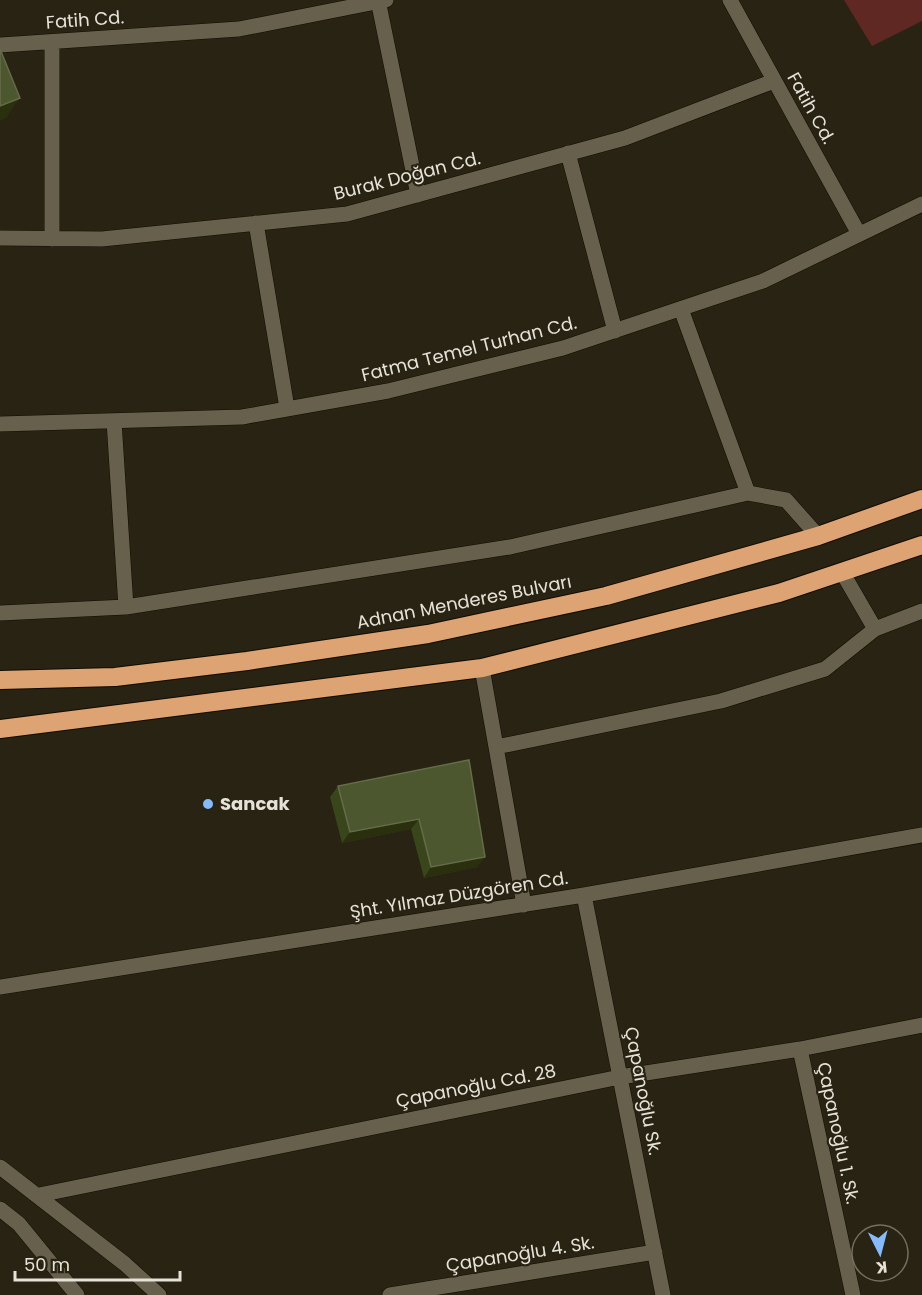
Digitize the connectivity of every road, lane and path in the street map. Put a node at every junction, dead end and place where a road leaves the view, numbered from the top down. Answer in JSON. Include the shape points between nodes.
{"nodes":[{"id":1,"x":381,"y":0,"type":"edge"},
{"id":2,"x":729,"y":0,"type":"edge"},
{"id":3,"x":52,"y":42,"type":"junction"},
{"id":4,"x":0,"y":45,"type":"edge"},
{"id":5,"x":774,"y":81,"type":"junction"},
{"id":6,"x":568,"y":153,"type":"junction"},
{"id":7,"x":418,"y":195,"type":"junction"},
{"id":8,"x":922,"y":204,"type":"edge"},
{"id":9,"x":256,"y":223,"type":"junction"},
{"id":10,"x":860,"y":234,"type":"junction"},
{"id":11,"x":0,"y":238,"type":"edge"},
{"id":12,"x":52,"y":239,"type":"junction"},
{"id":13,"x":681,"y":309,"type":"junction"},
{"id":14,"x":615,"y":331,"type":"junction"},
{"id":15,"x":287,"y":408,"type":"junction"},
{"id":16,"x":114,"y":421,"type":"junction"},
{"id":17,"x":0,"y":424,"type":"edge"},
{"id":18,"x":748,"y":493,"type":"junction"},
{"id":19,"x":922,"y":499,"type":"edge"},
{"id":20,"x":818,"y":536,"type":"junction"},
{"id":21,"x":922,"y":545,"type":"edge"},
{"id":22,"x":842,"y":572,"type":"junction"},
{"id":23,"x":126,"y":607,"type":"junction"},
{"id":24,"x":922,"y":611,"type":"edge"},
{"id":25,"x":0,"y":613,"type":"edge"},
{"id":26,"x":874,"y":629,"type":"junction"},
{"id":27,"x":482,"y":668,"type":"junction"},
{"id":28,"x":0,"y":680,"type":"edge"},
{"id":29,"x":0,"y":729,"type":"edge"},
{"id":30,"x":496,"y":747,"type":"junction"},
{"id":31,"x":922,"y":835,"type":"edge"},
{"id":32,"x":584,"y":895,"type":"junction"},
{"id":33,"x":524,"y":905,"type":"junction"},
{"id":34,"x":0,"y":987,"type":"edge"},
{"id":35,"x":922,"y":1025,"type":"edge"},
{"id":36,"x":800,"y":1049,"type":"junction"},
{"id":37,"x":620,"y":1077,"type":"junction"},
{"id":38,"x":0,"y":1167,"type":"edge"},
{"id":39,"x":39,"y":1195,"type":"junction"},
{"id":40,"x":0,"y":1209,"type":"edge"},
{"id":41,"x":655,"y":1252,"type":"junction"},
{"id":42,"x":77,"y":1295,"type":"edge"},
{"id":43,"x":159,"y":1295,"type":"edge"},
{"id":44,"x":390,"y":1295,"type":"edge"},
{"id":45,"x":663,"y":1295,"type":"edge"},
{"id":46,"x":853,"y":1295,"type":"edge"}],
"edges":[{"from":1,"to":3,"type":"street","name":"Fatih Cd.","via":[[239,28]]},
{"from":1,"to":7,"type":"street"},
{"from":2,"to":5,"type":"street","name":"Fatih Cd."},
{"from":3,"to":4,"type":"street","name":"Fatih Cd."},
{"from":3,"to":12,"type":"street"},
{"from":5,"to":6,"type":"street","name":"Burak Doğan Cd.","via":[[625,138]]},
{"from":5,"to":10,"type":"street","name":"Fatih Cd."},
{"from":6,"to":7,"type":"street","name":"Burak Doğan Cd."},
{"from":6,"to":14,"type":"street"},
{"from":7,"to":9,"type":"street","name":"Burak Doğan Cd.","via":[[347,214]]},
{"from":8,"to":10,"type":"street","name":"Fatma Temel Turhan Cd."},
{"from":9,"to":12,"type":"street","name":"Burak Doğan Cd.","via":[[102,239]]},
{"from":9,"to":15,"type":"street"},
{"from":10,"to":13,"type":"street","name":"Fatma Temel Turhan Cd.","via":[[763,281]]},
{"from":11,"to":12,"type":"street","name":"Burak Doğan Cd."},
{"from":13,"to":14,"type":"street","name":"Fatma Temel Turhan Cd."},
{"from":13,"to":18,"type":"street"},
{"from":14,"to":15,"type":"street","name":"Fatma Temel Turhan Cd.","via":[[564,348],[399,388]]},
{"from":15,"to":16,"type":"street","name":"Fatma Temel Turhan Cd.","via":[[242,417]]},
{"from":16,"to":17,"type":"street","name":"Fatma Temel Turhan Cd."},
{"from":16,"to":23,"type":"street"},
{"from":18,"to":20,"type":"street","via":[[786,500]]},
{"from":18,"to":23,"type":"street","via":[[510,547]]},
{"from":19,"to":20,"type":"highway","name":"Adnan Menderes Bulvarı"},
{"from":20,"to":28,"type":"highway","name":"Adnan Menderes Bulvarı","via":[[606,596],[428,634],[115,677]]},
{"from":21,"to":22,"type":"highway"},
{"from":22,"to":26,"type":"street"},
{"from":22,"to":27,"type":"highway","via":[[779,594]]},
{"from":23,"to":25,"type":"street"},
{"from":24,"to":26,"type":"street"},
{"from":26,"to":30,"type":"street","via":[[825,669],[721,701]]},
{"from":27,"to":29,"type":"highway"},
{"from":27,"to":30,"type":"street"},
{"from":30,"to":33,"type":"street"},
{"from":31,"to":32,"type":"street","name":"Şht. Yılmaz Düzgören Cd."},
{"from":32,"to":33,"type":"street","name":"Şht. Yılmaz Düzgören Cd."},
{"from":32,"to":37,"type":"street","name":"Çapanoğlu Sk."},
{"from":33,"to":34,"type":"street","name":"Şht. Yılmaz Düzgören Cd."},
{"from":35,"to":36,"type":"street","name":"Çapanoğlu Cd. 28"},
{"from":36,"to":37,"type":"street","name":"Çapanoğlu Cd. 28"},
{"from":36,"to":46,"type":"street","name":"Çapanoğlu 1. Sk."},
{"from":37,"to":39,"type":"street","name":"Çapanoğlu Cd. 28"},
{"from":37,"to":41,"type":"street","name":"Çapanoğlu Sk."},
{"from":38,"to":39,"type":"street"},
{"from":39,"to":43,"type":"street"},
{"from":40,"to":42,"type":"street","via":[[19,1224]]},
{"from":41,"to":44,"type":"street","name":"Çapanoğlu 4. Sk."},
{"from":41,"to":45,"type":"street","name":"Çapanoğlu Sk."}]}
